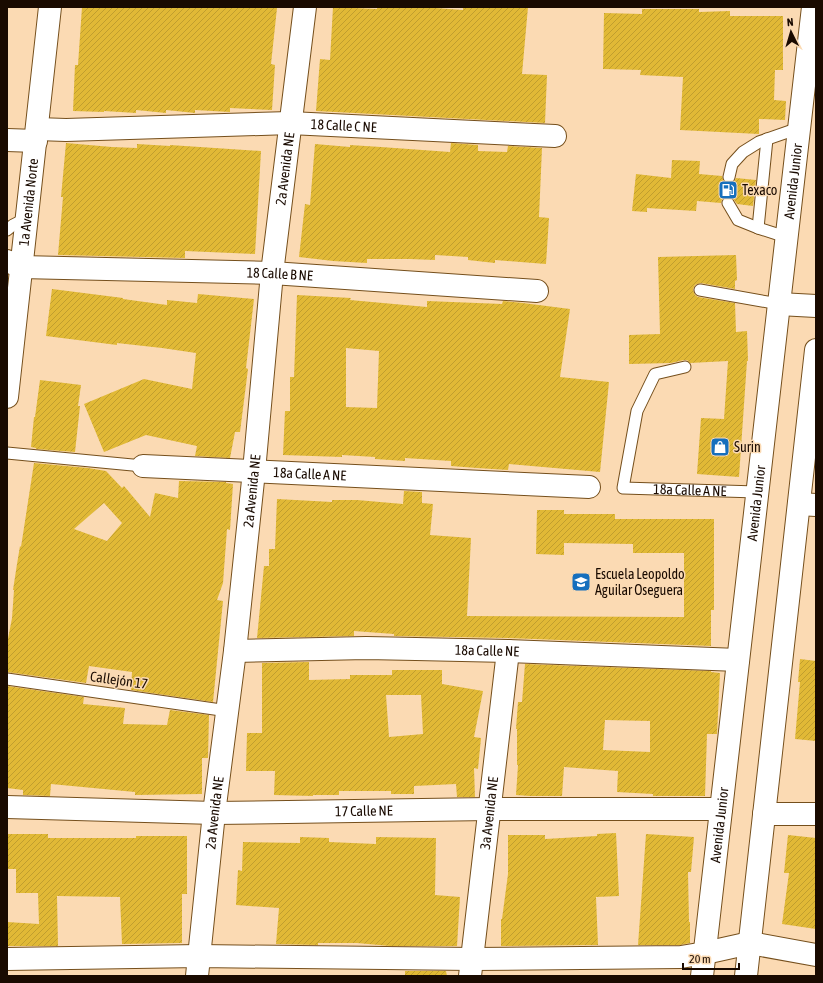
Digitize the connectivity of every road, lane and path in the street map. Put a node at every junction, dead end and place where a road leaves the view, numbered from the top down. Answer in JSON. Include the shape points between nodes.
{"nodes":[{"id":1,"x":50,"y":7,"type":"edge"},
{"id":2,"x":305,"y":7,"type":"edge"},
{"id":3,"x":813,"y":7,"type":"edge"},
{"id":4,"x":290,"y":123,"type":"junction"},
{"id":5,"x":799,"y":128,"type":"junction"},
{"id":6,"x":36,"y":135,"type":"junction"},
{"id":7,"x":555,"y":136,"type":"dead end"},
{"id":8,"x":767,"y":138,"type":"junction"},
{"id":9,"x":7,"y":140,"type":"edge"},
{"id":10,"x":729,"y":177,"type":"dead end"},
{"id":11,"x":728,"y":203,"type":"dead end"},
{"id":12,"x":27,"y":218,"type":"junction"},
{"id":13,"x":758,"y":228,"type":"junction"},
{"id":14,"x":7,"y":230,"type":"edge"},
{"id":15,"x":786,"y":237,"type":"junction"},
{"id":16,"x":14,"y":264,"type":"edge"},
{"id":17,"x":272,"y":273,"type":"junction"},
{"id":18,"x":700,"y":290,"type":"dead end"},
{"id":19,"x":537,"y":291,"type":"dead end"},
{"id":20,"x":779,"y":304,"type":"junction"},
{"id":21,"x":816,"y":306,"type":"edge"},
{"id":22,"x":816,"y":350,"type":"edge"},
{"id":23,"x":685,"y":367,"type":"dead end"},
{"id":24,"x":8,"y":373,"type":"edge"},
{"id":25,"x":7,"y":397,"type":"edge"},
{"id":26,"x":7,"y":453,"type":"edge"},
{"id":27,"x":143,"y":466,"type":"joint"},
{"id":28,"x":254,"y":471,"type":"junction"},
{"id":29,"x":590,"y":487,"type":"dead end"},
{"id":30,"x":757,"y":492,"type":"junction"},
{"id":31,"x":807,"y":504,"type":"edge"},
{"id":32,"x":508,"y":650,"type":"junction"},
{"id":33,"x":235,"y":651,"type":"junction"},
{"id":34,"x":738,"y":660,"type":"junction"},
{"id":35,"x":7,"y":679,"type":"edge"},
{"id":36,"x":228,"y":711,"type":"junction"},
{"id":37,"x":7,"y":807,"type":"edge"},
{"id":38,"x":489,"y":808,"type":"junction"},
{"id":39,"x":721,"y":809,"type":"junction"},
{"id":40,"x":214,"y":813,"type":"junction"},
{"id":41,"x":764,"y":814,"type":"junction"},
{"id":42,"x":816,"y":814,"type":"edge"},
{"id":43,"x":750,"y":943,"type":"junction"},
{"id":44,"x":705,"y":953,"type":"junction"},
{"id":45,"x":816,"y":955,"type":"edge"},
{"id":46,"x":7,"y":959,"type":"edge"},
{"id":47,"x":198,"y":966,"type":"edge"},
{"id":48,"x":471,"y":967,"type":"edge"},
{"id":49,"x":702,"y":976,"type":"edge"},
{"id":50,"x":746,"y":976,"type":"edge"}],
"edges":[{"from":1,"to":6,"type":"street","name":"1a Avenida Norte"},
{"from":2,"to":4,"type":"street","name":"2a Avenida NE"},
{"from":3,"to":5,"type":"street","name":"Avenida Junior"},
{"from":4,"to":6,"type":"street","name":"18 Calle C NE","via":[[66,130]]},
{"from":4,"to":7,"type":"street","name":"18 Calle C NE"},
{"from":4,"to":17,"type":"street","name":"2a Avenida NE"},
{"from":5,"to":8,"type":"lane"},
{"from":5,"to":15,"type":"street","name":"Avenida Junior"},
{"from":6,"to":9,"type":"street","name":"18 Calle C NE"},
{"from":6,"to":12,"type":"street","name":"1a Avenida Norte"},
{"from":8,"to":10,"type":"lane","via":[[743,152],[732,164]]},
{"from":8,"to":13,"type":"lane"},
{"from":11,"to":13,"type":"lane","via":[[738,220]]},
{"from":12,"to":14,"type":"lane"},
{"from":12,"to":16,"type":"street","name":"1a Avenida Norte"},
{"from":13,"to":15,"type":"lane"},
{"from":15,"to":20,"type":"street","name":"Avenida Junior"},
{"from":16,"to":17,"type":"street","name":"18 Calle B NE"},
{"from":16,"to":24,"type":"street","name":"1a Avenida Norte"},
{"from":17,"to":19,"type":"street","name":"18 Calle B NE"},
{"from":17,"to":28,"type":"street","name":"2a Avenida NE"},
{"from":18,"to":20,"type":"lane"},
{"from":20,"to":21,"type":"street"},
{"from":20,"to":30,"type":"street","name":"Avenida Junior"},
{"from":22,"to":31,"type":"street"},
{"from":23,"to":30,"type":"lane","name":"18a Calle A NE","via":[[655,374],[637,411],[623,488]]},
{"from":24,"to":25,"type":"street","name":"1a Avenida Norte"},
{"from":26,"to":27,"type":"lane","name":"18a Calle A NE"},
{"from":27,"to":28,"type":"street","name":"18a Calle A NE"},
{"from":28,"to":29,"type":"street","name":"18a Calle A NE"},
{"from":28,"to":33,"type":"street","name":"2a Avenida NE"},
{"from":30,"to":34,"type":"street","name":"Avenida Junior"},
{"from":31,"to":41,"type":"street"},
{"from":32,"to":33,"type":"street","name":"18a Calle NE","via":[[366,648]]},
{"from":32,"to":34,"type":"street","name":"18a Calle NE"},
{"from":32,"to":38,"type":"street","name":"3a Avenida NE"},
{"from":33,"to":36,"type":"street","name":"2a Avenida NE"},
{"from":34,"to":39,"type":"street","name":"Avenida Junior"},
{"from":35,"to":36,"type":"lane","name":"Callejón 17"},
{"from":36,"to":40,"type":"street","name":"2a Avenida NE"},
{"from":37,"to":40,"type":"street","name":"17 Calle NE"},
{"from":38,"to":39,"type":"street","name":"17 Calle NE"},
{"from":38,"to":40,"type":"street","name":"17 Calle NE"},
{"from":38,"to":48,"type":"street","name":"3a Avenida NE"},
{"from":39,"to":44,"type":"street","name":"Avenida Junior"},
{"from":40,"to":47,"type":"street","name":"2a Avenida NE"},
{"from":41,"to":42,"type":"street"},
{"from":41,"to":43,"type":"street"},
{"from":43,"to":44,"type":"street"},
{"from":43,"to":45,"type":"street"},
{"from":43,"to":50,"type":"street"},
{"from":44,"to":48,"type":"street"},
{"from":44,"to":49,"type":"street","name":"Avenida Junior"},
{"from":46,"to":47,"type":"street"},
{"from":47,"to":48,"type":"street"}]}
